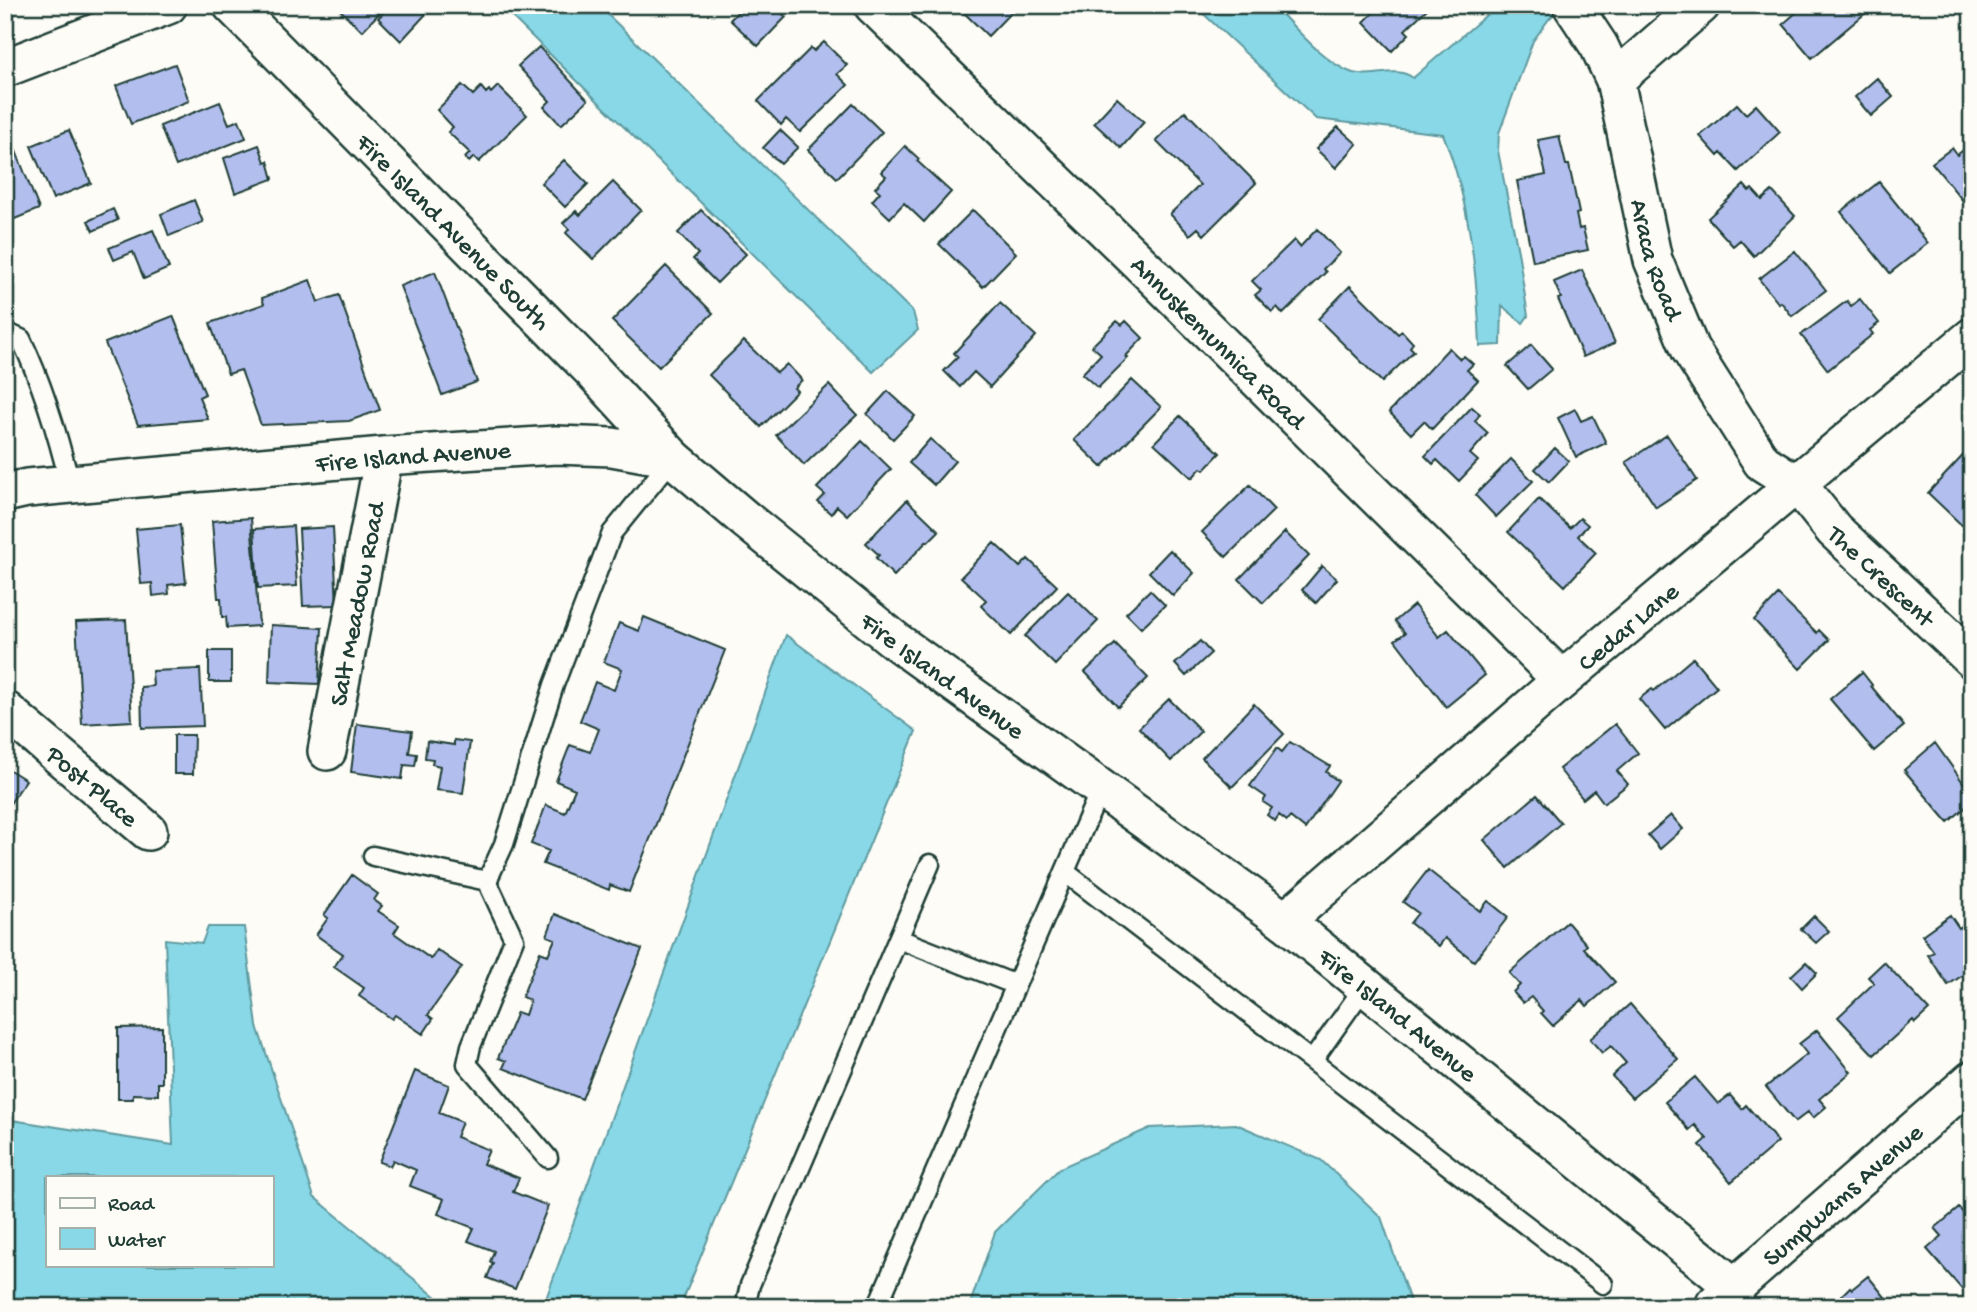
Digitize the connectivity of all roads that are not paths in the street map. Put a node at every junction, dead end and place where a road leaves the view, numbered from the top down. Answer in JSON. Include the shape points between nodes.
{"nodes":[{"id":1,"x":167,"y":5,"type":"edge"},
{"id":2,"x":232,"y":5,"type":"edge"},
{"id":3,"x":873,"y":5,"type":"edge"},
{"id":4,"x":1701,"y":5,"type":"edge"},
{"id":5,"x":1574,"y":8,"type":"edge"},
{"id":6,"x":5,"y":68,"type":"edge"},
{"id":7,"x":1615,"y":80,"type":"junction"},
{"id":8,"x":5,"y":332,"type":"edge"},
{"id":9,"x":1972,"y":337,"type":"edge"},
{"id":10,"x":383,"y":456,"type":"junction"},
{"id":11,"x":673,"y":458,"type":"junction"},
{"id":12,"x":70,"y":485,"type":"junction"},
{"id":13,"x":1798,"y":485,"type":"junction"},
{"id":14,"x":5,"y":494,"type":"edge"},
{"id":15,"x":1972,"y":659,"type":"edge"},
{"id":16,"x":1562,"y":680,"type":"junction"},
{"id":17,"x":5,"y":710,"type":"edge"},
{"id":18,"x":327,"y":751,"type":"dead end"},
{"id":19,"x":1101,"y":788,"type":"junction"},
{"id":20,"x":148,"y":831,"type":"dead end"},
{"id":21,"x":373,"y":856,"type":"dead end"},
{"id":22,"x":930,"y":864,"type":"dead end"},
{"id":23,"x":1065,"y":872,"type":"junction"},
{"id":24,"x":487,"y":881,"type":"junction"},
{"id":25,"x":1285,"y":921,"type":"junction"},
{"id":26,"x":899,"y":939,"type":"junction"},
{"id":27,"x":1016,"y":985,"type":"junction"},
{"id":28,"x":1365,"y":986,"type":"junction"},
{"id":29,"x":1312,"y":1061,"type":"junction"},
{"id":30,"x":1972,"y":1080,"type":"edge"},
{"id":31,"x":548,"y":1158,"type":"dead end"},
{"id":32,"x":1603,"y":1284,"type":"dead end"},
{"id":33,"x":1727,"y":1300,"type":"edge"},
{"id":34,"x":745,"y":1307,"type":"edge"},
{"id":35,"x":877,"y":1307,"type":"edge"}],
"edges":[{"from":1,"to":6,"type":"street"},
{"from":2,"to":11,"type":"street","name":"Fire Island Avenue South"},
{"from":3,"to":16,"type":"street","name":"Annuskemunnica Road"},
{"from":4,"to":7,"type":"street"},
{"from":5,"to":7,"type":"street","name":"Araca Road"},
{"from":7,"to":13,"type":"street","name":"Araca Road","via":[[1653,260],[1690,349],[1762,462]]},
{"from":8,"to":12,"type":"lane","via":[[21,339],[31,360]]},
{"from":9,"to":13,"type":"street","name":"Cedar Lane"},
{"from":10,"to":11,"type":"street","name":"Fire Island Avenue","via":[[556,445],[612,447]]},
{"from":10,"to":12,"type":"street","name":"Fire Island Avenue"},
{"from":10,"to":18,"type":"street","name":"Salt Meadow Road"},
{"from":11,"to":19,"type":"street","name":"Fire Island Avenue","via":[[897,642]]},
{"from":11,"to":24,"type":"lane","via":[[612,533]]},
{"from":12,"to":14,"type":"street","name":"Fire Island Avenue"},
{"from":13,"to":15,"type":"street","name":"The Crescent","via":[[1834,530]]},
{"from":13,"to":16,"type":"street","name":"Cedar Lane"},
{"from":16,"to":25,"type":"street","name":"Cedar Lane"},
{"from":17,"to":20,"type":"street","name":"Post Place"},
{"from":19,"to":23,"type":"lane"},
{"from":19,"to":25,"type":"street","name":"Fire Island Avenue"},
{"from":21,"to":24,"type":"lane"},
{"from":22,"to":26,"type":"lane"},
{"from":23,"to":27,"type":"lane"},
{"from":23,"to":29,"type":"lane"},
{"from":24,"to":31,"type":"lane","via":[[514,939],[467,1064]]},
{"from":25,"to":28,"type":"street","name":"Fire Island Avenue"},
{"from":26,"to":27,"type":"lane"},
{"from":26,"to":34,"type":"lane","via":[[750,1285]]},
{"from":27,"to":35,"type":"lane"},
{"from":28,"to":29,"type":"lane"},
{"from":28,"to":33,"type":"street","name":"Fire Island Avenue"},
{"from":29,"to":32,"type":"lane"},
{"from":30,"to":33,"type":"street","name":"Sumpwams Avenue"}]}
